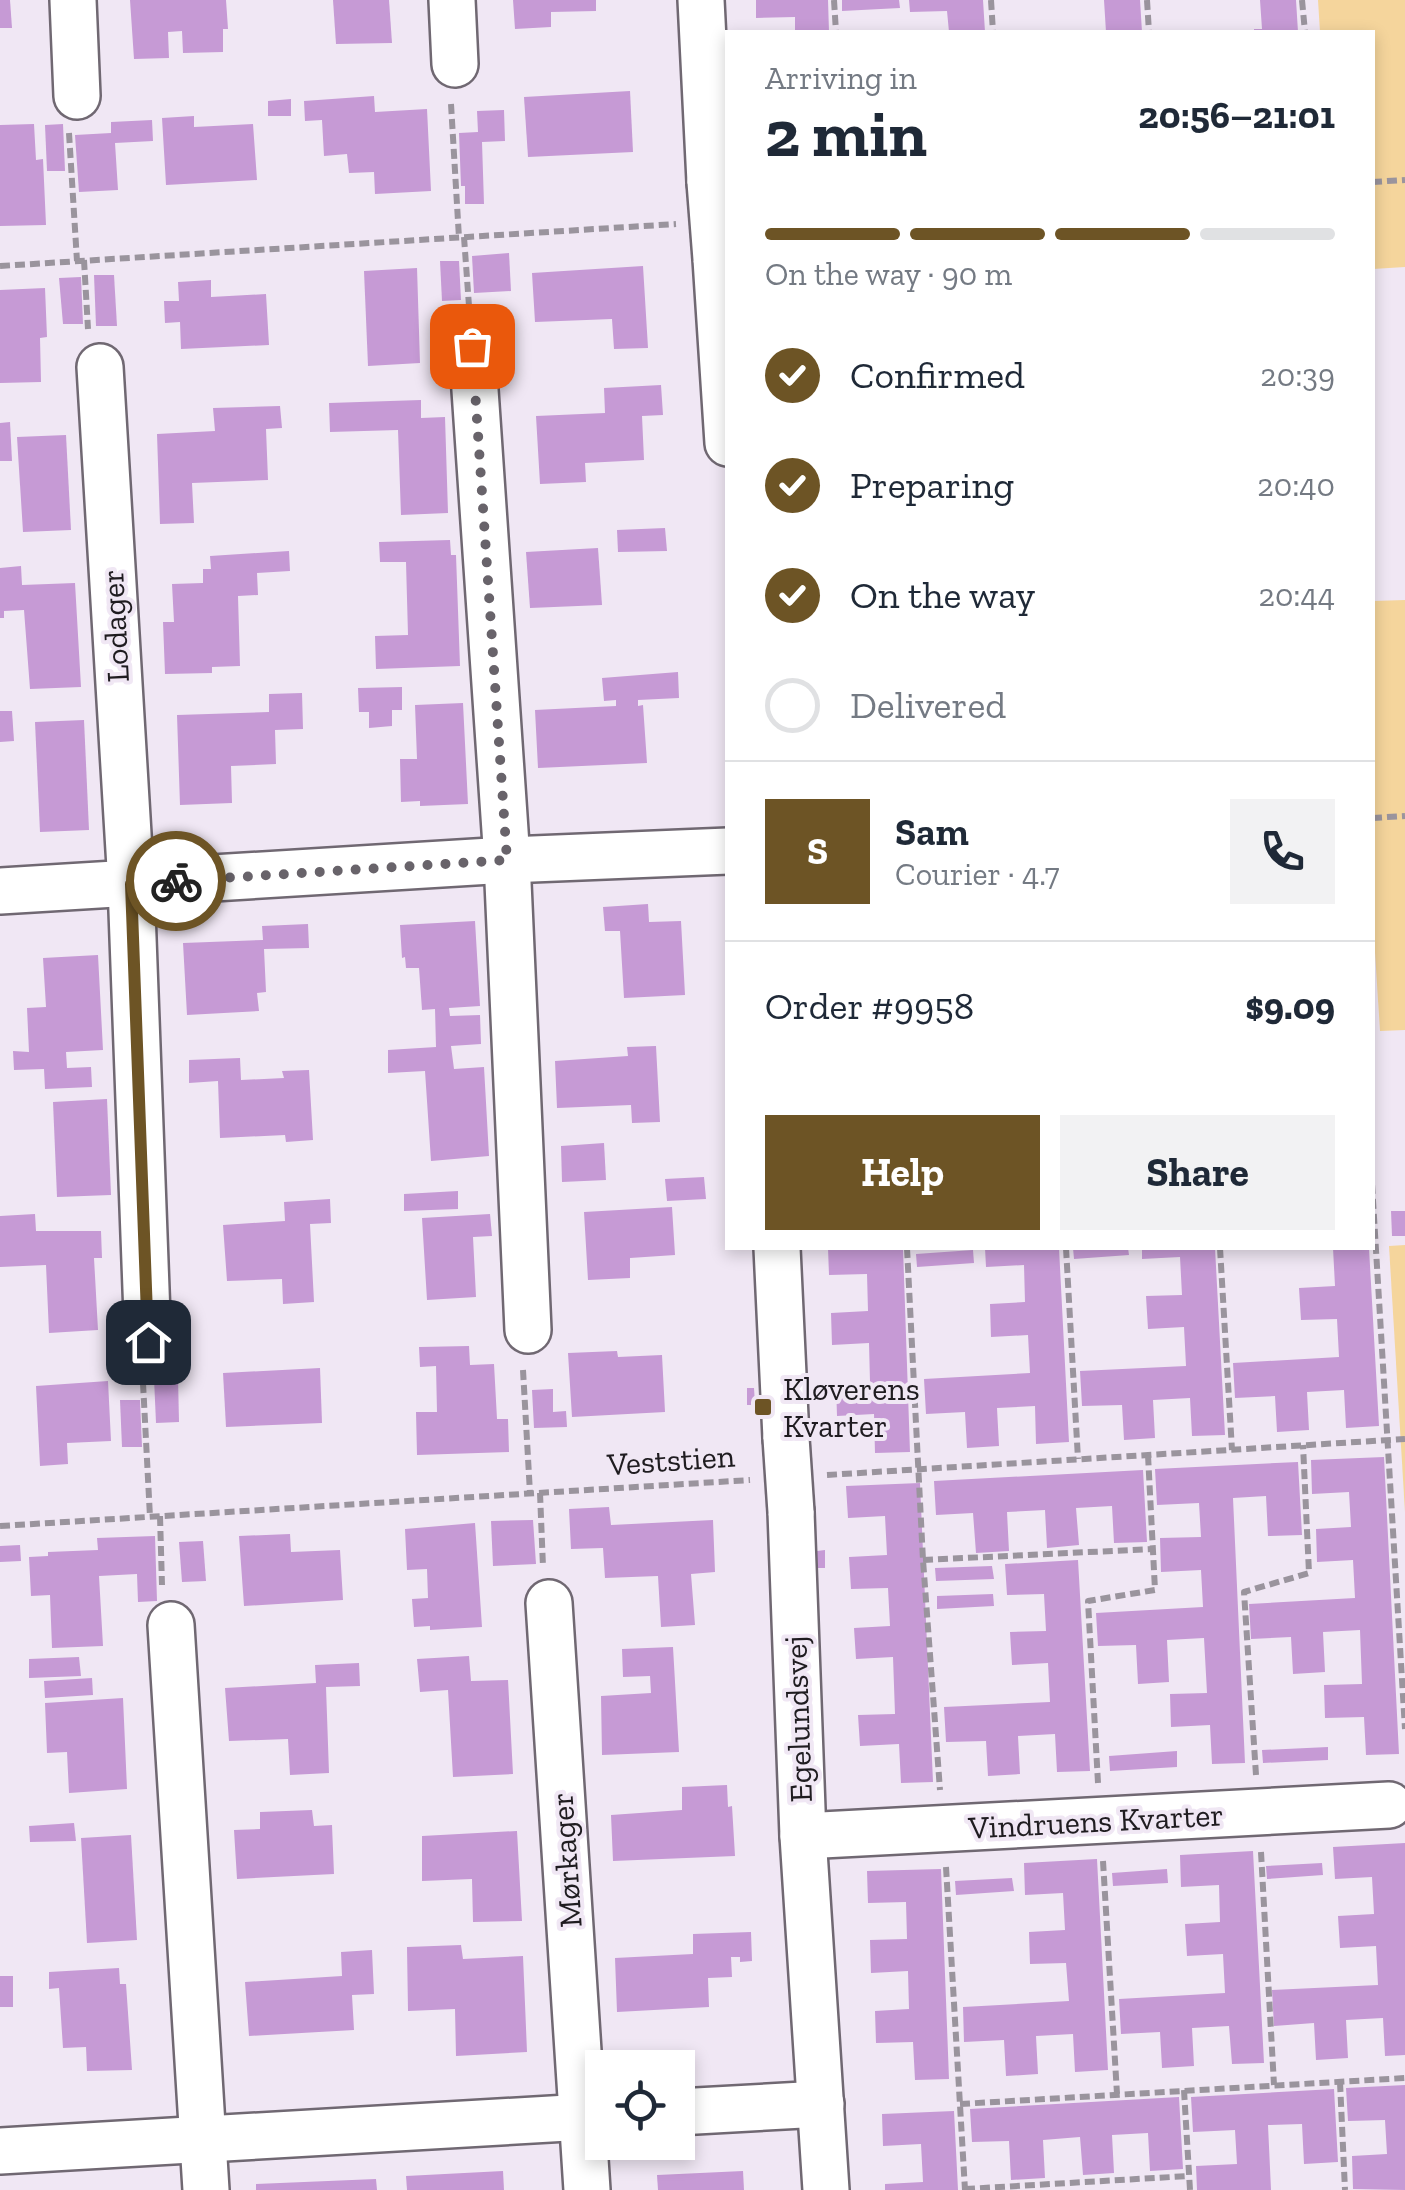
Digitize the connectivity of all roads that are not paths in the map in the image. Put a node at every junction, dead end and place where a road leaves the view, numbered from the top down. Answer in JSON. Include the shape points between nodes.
{"nodes":[{"id":1,"x":73,"y":0,"type":"edge"},
{"id":2,"x":452,"y":0,"type":"edge"},
{"id":3,"x":701,"y":0,"type":"edge"},
{"id":4,"x":455,"y":64,"type":"road end"},
{"id":5,"x":77,"y":96,"type":"road end"},
{"id":6,"x":472,"y":346,"type":"road end"},
{"id":7,"x":100,"y":367,"type":"road end"},
{"id":8,"x":725,"y":419,"type":"edge"},
{"id":9,"x":725,"y":851,"type":"edge"},
{"id":10,"x":507,"y":860,"type":"junction"},
{"id":11,"x":131,"y":884,"type":"junction"},
{"id":12,"x":0,"y":891,"type":"edge"},
{"id":13,"x":776,"y":1250,"type":"edge"},
{"id":14,"x":528,"y":1330,"type":"road end"},
{"id":15,"x":148,"y":1342,"type":"road end"},
{"id":16,"x":549,"y":1604,"type":"road end"},
{"id":17,"x":171,"y":1625,"type":"road end"},
{"id":18,"x":1389,"y":1806,"type":"dead end"},
{"id":19,"x":803,"y":1836,"type":"junction"},
{"id":20,"x":587,"y":2050,"type":"edge"},
{"id":21,"x":821,"y":2104,"type":"junction"},
{"id":22,"x":695,"y":2111,"type":"edge"},
{"id":23,"x":585,"y":2117,"type":"edge"},
{"id":24,"x":204,"y":2138,"type":"junction"},
{"id":25,"x":0,"y":2151,"type":"edge"},
{"id":26,"x":589,"y":2160,"type":"edge"},
{"id":27,"x":206,"y":2190,"type":"edge"},
{"id":28,"x":587,"y":2190,"type":"edge"},
{"id":29,"x":826,"y":2190,"type":"edge"}],
"edges":[{"from":1,"to":5,"type":"street"},
{"from":2,"to":4,"type":"street"},
{"from":3,"to":8,"type":"street","bridge":true,"via":[[710,182],[703,242]]},
{"from":6,"to":10,"type":"street"},
{"from":7,"to":11,"type":"street","name":"Lodager"},
{"from":9,"to":10,"type":"street"},
{"from":10,"to":11,"type":"street"},
{"from":10,"to":14,"type":"street"},
{"from":11,"to":12,"type":"street"},
{"from":11,"to":15,"type":"street","name":"Lodager"},
{"from":13,"to":19,"type":"street","name":"Egelundsvej","bridge":true,"via":[[786,1438],[779,1495]]},
{"from":16,"to":20,"type":"street","name":"Mørkager"},
{"from":17,"to":24,"type":"street"},
{"from":18,"to":19,"type":"street","name":"Vindruens Kvarter"},
{"from":19,"to":21,"type":"street","name":"Egelundsvej"},
{"from":21,"to":22,"type":"street"},
{"from":21,"to":29,"type":"street","name":"Egelundsvej"},
{"from":23,"to":24,"type":"street"},
{"from":24,"to":25,"type":"street"},
{"from":24,"to":27,"type":"street"},
{"from":26,"to":28,"type":"street","name":"Mørkager"}]}
